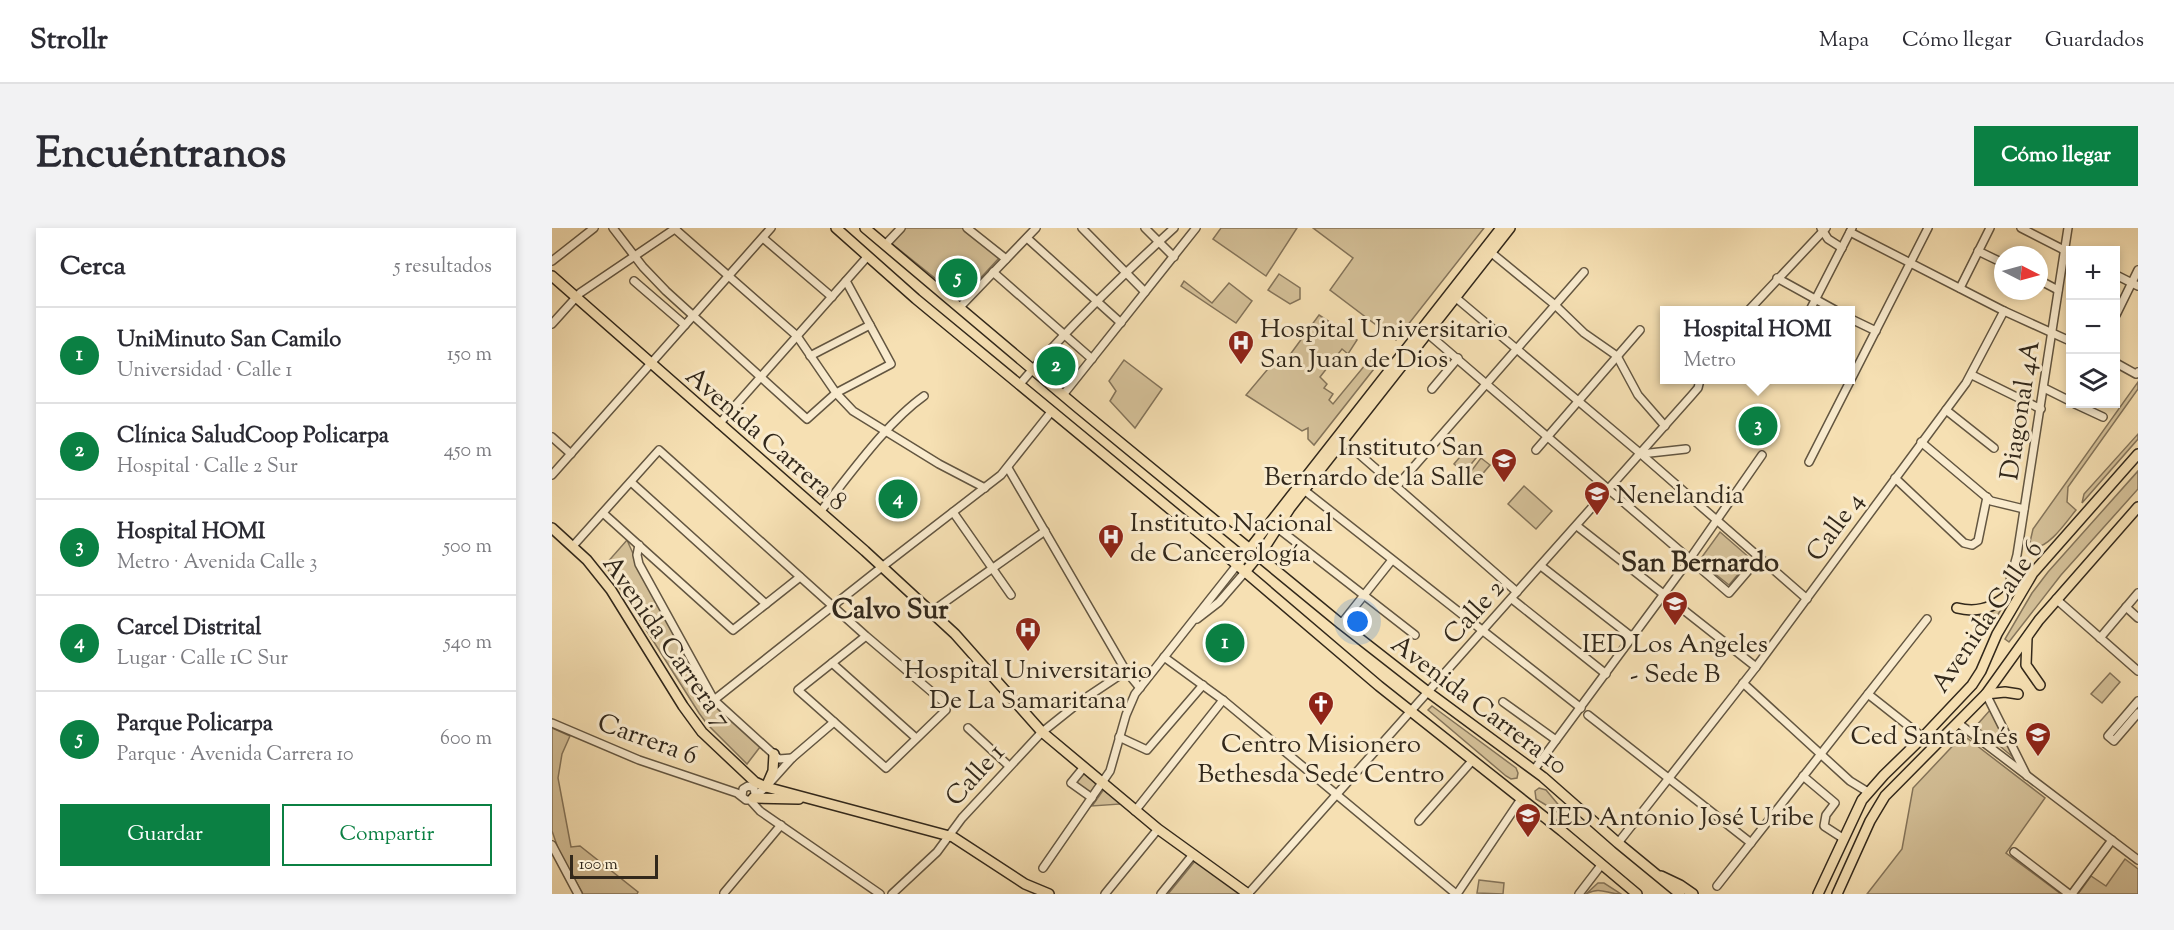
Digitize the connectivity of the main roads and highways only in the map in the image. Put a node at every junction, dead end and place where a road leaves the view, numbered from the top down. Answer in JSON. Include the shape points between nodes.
{"nodes":[{"id":1,"x":836,"y":228,"type":"edge"},
{"id":2,"x":865,"y":228,"type":"edge"},
{"id":3,"x":1500,"y":228,"type":"edge"},
{"id":4,"x":1510,"y":228,"type":"edge"},
{"id":5,"x":1488,"y":250,"type":"junction"},
{"id":6,"x":552,"y":276,"type":"edge"},
{"id":7,"x":1453,"y":295,"type":"junction"},
{"id":8,"x":2138,"y":454,"type":"edge"},
{"id":9,"x":2138,"y":507,"type":"edge"},
{"id":10,"x":1274,"y":525,"type":"junction"},
{"id":11,"x":552,"y":528,"type":"edge"},
{"id":12,"x":1250,"y":548,"type":"junction"},
{"id":13,"x":1259,"y":555,"type":"junction"},
{"id":14,"x":1237,"y":565,"type":"junction"},
{"id":15,"x":1245,"y":572,"type":"junction"},
{"id":16,"x":2033,"y":573,"type":"junction"},
{"id":17,"x":1957,"y":608,"type":"dead end"},
{"id":18,"x":2029,"y":633,"type":"junction"},
{"id":19,"x":2040,"y":685,"type":"dead end"},
{"id":20,"x":1986,"y":694,"type":"junction"},
{"id":21,"x":2018,"y":694,"type":"dead end"},
{"id":22,"x":774,"y":754,"type":"road end"},
{"id":23,"x":748,"y":775,"type":"junction"},
{"id":24,"x":766,"y":787,"type":"junction"},
{"id":25,"x":744,"y":790,"type":"road end"},
{"id":26,"x":753,"y":798,"type":"road end"},
{"id":27,"x":816,"y":799,"type":"junction"},
{"id":28,"x":1655,"y":874,"type":"junction"},
{"id":29,"x":1818,"y":893,"type":"edge"},
{"id":30,"x":1049,"y":894,"type":"edge"},
{"id":31,"x":1248,"y":894,"type":"edge"},
{"id":32,"x":1637,"y":894,"type":"edge"},
{"id":33,"x":1680,"y":894,"type":"edge"},
{"id":34,"x":1693,"y":894,"type":"edge"},
{"id":35,"x":1837,"y":894,"type":"edge"}],
"edges":[{"from":1,"to":14,"type":"main road","name":"Avenida Carrera 10"},
{"from":2,"to":12,"type":"main road","name":"Avenida Carrera 10"},
{"from":3,"to":5,"type":"main road"},
{"from":4,"to":5,"type":"main road"},
{"from":5,"to":7,"type":"main road"},
{"from":6,"to":31,"type":"main road","name":"Avenida Carrera 8","via":[[972,650],[1042,732],[1192,856]]},
{"from":7,"to":10,"type":"main road"},
{"from":7,"to":10,"type":"main road"},
{"from":8,"to":16,"type":"main road","name":"Avenida Calle 6"},
{"from":9,"to":18,"type":"main road","name":"Avenida Calle 6"},
{"from":10,"to":12,"type":"main road"},
{"from":10,"to":13,"type":"main road"},
{"from":11,"to":23,"type":"main road","name":"Avenida Carrera 7","via":[[611,590],[692,720]]},
{"from":12,"to":13,"type":"main road","name":"Avenida Carrera 10"},
{"from":12,"to":14,"type":"main road"},
{"from":13,"to":15,"type":"main road"},
{"from":13,"to":28,"type":"main road","name":"Avenida Carrera 10","via":[[1341,624],[1534,770]]},
{"from":14,"to":15,"type":"main road","name":"Avenida Carrera 10"},
{"from":15,"to":32,"type":"main road","name":"Avenida Carrera 10"},
{"from":16,"to":17,"type":"main road","via":[[1987,609]]},
{"from":16,"to":29,"type":"main road","name":"Avenida Calle 6","via":[[1996,634],[1975,681],[1868,792],[1855,811]]},
{"from":18,"to":19,"type":"main road","via":[[2026,665]]},
{"from":18,"to":20,"type":"main road","name":"Avenida Calle 6"},
{"from":20,"to":21,"type":"main road"},
{"from":20,"to":35,"type":"main road","name":"Avenida Calle 6","via":[[1881,801]]},
{"from":22,"to":24,"type":"main road","via":[[773,771]]},
{"from":23,"to":24,"type":"main road","name":"Avenida Carrera 7"},
{"from":23,"to":25,"type":"main road"},
{"from":24,"to":27,"type":"main road","name":"Avenida Carrera 7"},
{"from":26,"to":27,"type":"main road"},
{"from":27,"to":30,"type":"main road","name":"Avenida Carrera 7","via":[[949,836],[1025,884]]},
{"from":28,"to":33,"type":"main road","name":"Avenida Carrera 10"},
{"from":28,"to":34,"type":"main road","via":[[1673,880]]}]}
